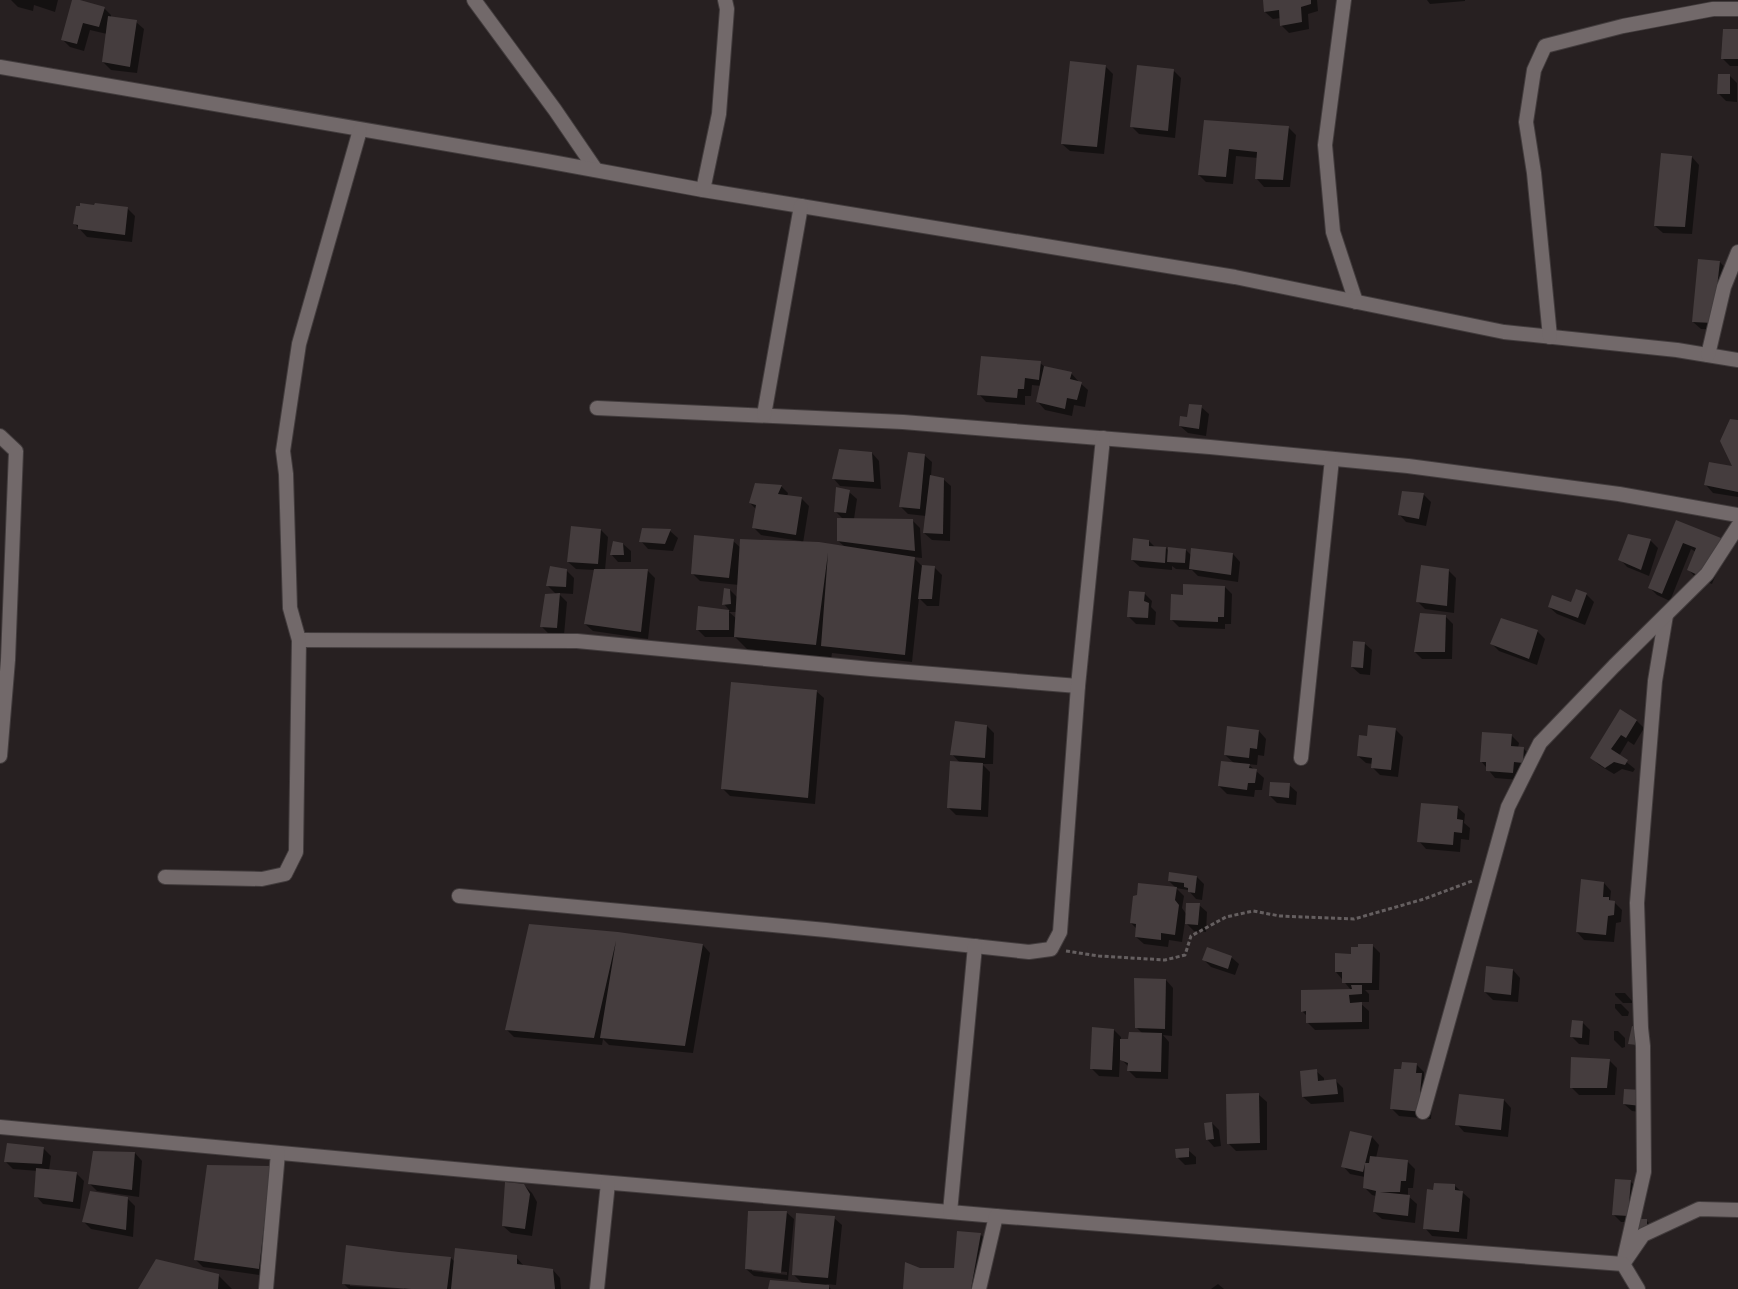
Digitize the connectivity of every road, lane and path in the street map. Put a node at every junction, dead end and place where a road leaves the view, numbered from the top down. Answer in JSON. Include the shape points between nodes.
{"nodes":[{"id":1,"x":474,"y":0,"type":"edge"},
{"id":2,"x":725,"y":0,"type":"edge"},
{"id":3,"x":1344,"y":0,"type":"edge"},
{"id":4,"x":1738,"y":10,"type":"edge"},
{"id":5,"x":0,"y":67,"type":"edge"},
{"id":6,"x":360,"y":130,"type":"junction"},
{"id":7,"x":596,"y":170,"type":"junction"},
{"id":8,"x":703,"y":190,"type":"junction"},
{"id":9,"x":801,"y":206,"type":"junction"},
{"id":10,"x":1738,"y":252,"type":"edge"},
{"id":11,"x":1356,"y":302,"type":"junction"},
{"id":12,"x":1550,"y":337,"type":"junction"},
{"id":13,"x":1708,"y":355,"type":"junction"},
{"id":14,"x":1738,"y":360,"type":"edge"},
{"id":15,"x":597,"y":408,"type":"dead end"},
{"id":16,"x":764,"y":415,"type":"junction"},
{"id":17,"x":0,"y":436,"type":"edge"},
{"id":18,"x":1103,"y":438,"type":"junction"},
{"id":19,"x":1332,"y":459,"type":"junction"},
{"id":20,"x":1738,"y":515,"type":"edge"},
{"id":21,"x":1738,"y":526,"type":"edge"},
{"id":22,"x":1666,"y":615,"type":"junction"},
{"id":23,"x":299,"y":640,"type":"junction"},
{"id":24,"x":1078,"y":686,"type":"junction"},
{"id":25,"x":0,"y":756,"type":"edge"},
{"id":26,"x":1301,"y":758,"type":"dead end"},
{"id":27,"x":1489,"y":874,"type":"junction"},
{"id":28,"x":165,"y":877,"type":"dead end"},
{"id":29,"x":459,"y":896,"type":"dead end"},
{"id":30,"x":974,"y":946,"type":"junction"},
{"id":31,"x":1051,"y":949,"type":"junction"},
{"id":32,"x":1423,"y":1112,"type":"dead end"},
{"id":33,"x":0,"y":1127,"type":"edge"},
{"id":34,"x":278,"y":1153,"type":"junction"},
{"id":35,"x":608,"y":1183,"type":"junction"},
{"id":36,"x":1738,"y":1210,"type":"edge"},
{"id":37,"x":950,"y":1212,"type":"junction"},
{"id":38,"x":996,"y":1216,"type":"junction"},
{"id":39,"x":1623,"y":1264,"type":"junction"},
{"id":40,"x":1636,"y":1288,"type":"edge"},
{"id":41,"x":266,"y":1289,"type":"edge"},
{"id":42,"x":597,"y":1289,"type":"edge"},
{"id":43,"x":979,"y":1289,"type":"edge"}],
"edges":[{"from":1,"to":7,"type":"street"},
{"from":2,"to":8,"type":"street","via":[[719,114]]},
{"from":3,"to":11,"type":"street","via":[[1325,145],[1333,232]]},
{"from":4,"to":12,"type":"street","via":[[1713,9],[1632,24],[1545,46],[1534,70],[1526,122]]},
{"from":5,"to":6,"type":"street"},
{"from":6,"to":7,"type":"street"},
{"from":6,"to":23,"type":"street","via":[[299,344],[283,451],[290,608]]},
{"from":7,"to":8,"type":"street"},
{"from":8,"to":9,"type":"street"},
{"from":9,"to":11,"type":"street","via":[[1235,277]]},
{"from":9,"to":16,"type":"street"},
{"from":10,"to":13,"type":"street","via":[[1724,287]]},
{"from":11,"to":12,"type":"street","via":[[1504,332]]},
{"from":12,"to":13,"type":"street"},
{"from":13,"to":14,"type":"street"},
{"from":15,"to":16,"type":"street"},
{"from":16,"to":18,"type":"street"},
{"from":17,"to":25,"type":"street","via":[[16,451],[8,660]]},
{"from":18,"to":19,"type":"street"},
{"from":18,"to":24,"type":"street"},
{"from":19,"to":20,"type":"street","via":[[1619,494]]},
{"from":19,"to":26,"type":"street"},
{"from":21,"to":22,"type":"street","via":[[1707,574]]},
{"from":22,"to":27,"type":"street","via":[[1540,743],[1508,807]]},
{"from":22,"to":39,"type":"street","via":[[1655,681],[1637,903],[1644,1172]]},
{"from":23,"to":24,"type":"street","via":[[577,641]]},
{"from":23,"to":28,"type":"street","via":[[296,852],[285,874],[262,879]]},
{"from":24,"to":31,"type":"street","via":[[1060,932]]},
{"from":27,"to":31,"type":"path","via":[[1424,899],[1354,919],[1280,916],[1253,911],[1226,917],[1191,936],[1185,955],[1165,960]]},
{"from":27,"to":32,"type":"street"},
{"from":29,"to":30,"type":"street"},
{"from":30,"to":31,"type":"street","via":[[1029,952]]},
{"from":30,"to":37,"type":"street"},
{"from":33,"to":34,"type":"street"},
{"from":34,"to":35,"type":"street"},
{"from":34,"to":41,"type":"street"},
{"from":35,"to":37,"type":"street"},
{"from":35,"to":42,"type":"street"},
{"from":36,"to":39,"type":"street","via":[[1699,1209],[1643,1235]]},
{"from":37,"to":38,"type":"street"},
{"from":38,"to":39,"type":"street"},
{"from":38,"to":43,"type":"street"},
{"from":39,"to":40,"type":"street"}]}
